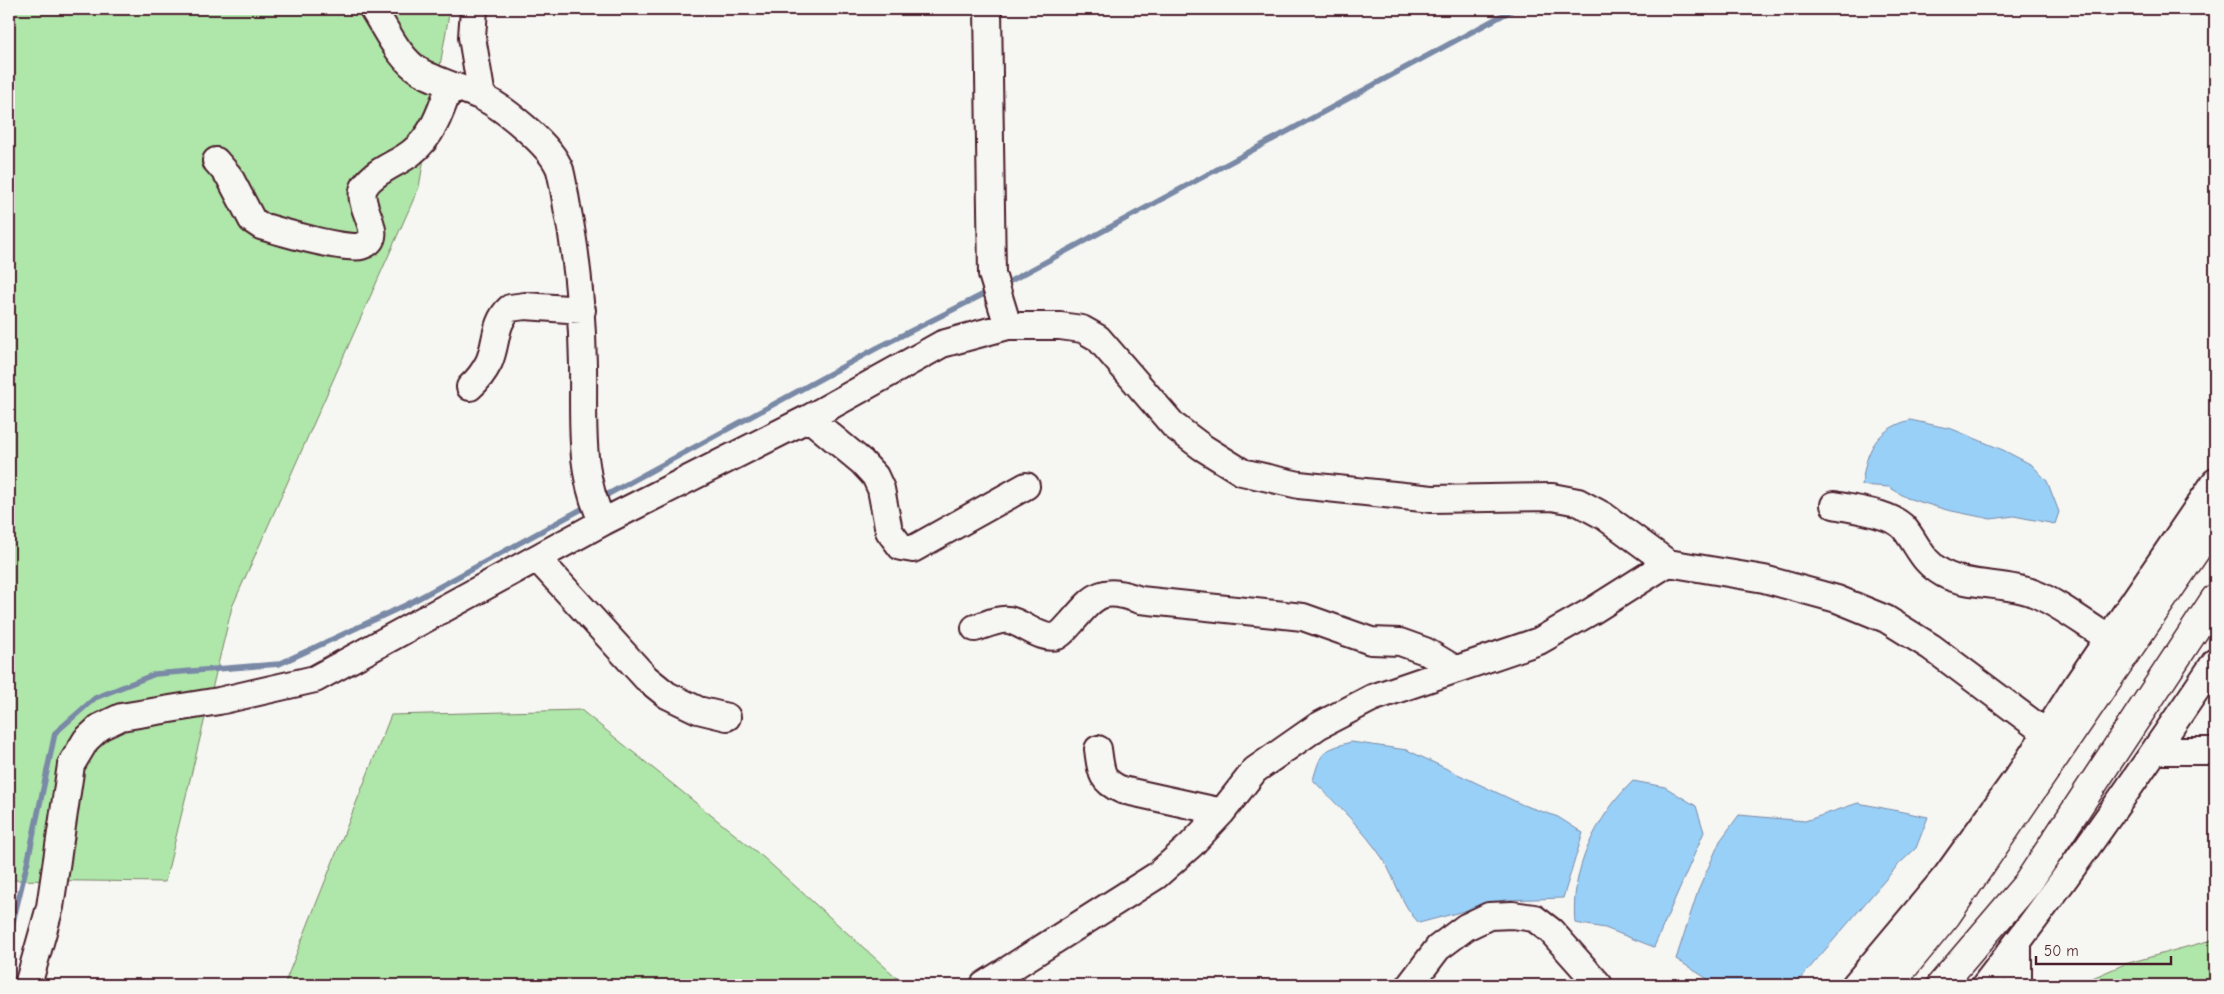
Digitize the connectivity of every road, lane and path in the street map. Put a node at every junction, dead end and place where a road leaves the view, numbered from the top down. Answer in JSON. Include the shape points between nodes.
{"nodes":[{"id":1,"x":373,"y":9,"type":"edge"},
{"id":2,"x":474,"y":9,"type":"edge"},
{"id":3,"x":988,"y":9,"type":"edge"},
{"id":4,"x":450,"y":85,"type":"junction"},
{"id":5,"x":482,"y":97,"type":"junction"},
{"id":6,"x":216,"y":161,"type":"dead end"},
{"id":7,"x":582,"y":310,"type":"junction"},
{"id":8,"x":1004,"y":316,"type":"junction"},
{"id":9,"x":470,"y":387,"type":"dead end"},
{"id":10,"x":809,"y":418,"type":"junction"},
{"id":11,"x":2215,"y":482,"type":"edge"},
{"id":12,"x":1026,"y":486,"type":"dead end"},
{"id":13,"x":1834,"y":505,"type":"dead end"},
{"id":14,"x":600,"y":517,"type":"junction"},
{"id":15,"x":2215,"y":522,"type":"edge"},
{"id":16,"x":537,"y":558,"type":"junction"},
{"id":17,"x":1668,"y":563,"type":"junction"},
{"id":18,"x":2215,"y":599,"type":"edge"},
{"id":19,"x":975,"y":628,"type":"dead end"},
{"id":20,"x":2108,"y":638,"type":"junction"},
{"id":21,"x":2215,"y":662,"type":"edge"},
{"id":22,"x":1455,"y":669,"type":"junction"},
{"id":23,"x":727,"y":717,"type":"dead end"},
{"id":24,"x":2046,"y":734,"type":"junction"},
{"id":25,"x":1098,"y":749,"type":"dead end"},
{"id":26,"x":2156,"y":751,"type":"junction"},
{"id":27,"x":2215,"y":751,"type":"edge"},
{"id":28,"x":1222,"y":812,"type":"junction"},
{"id":29,"x":2018,"y":942,"type":"junction"},
{"id":30,"x":28,"y":985,"type":"edge"},
{"id":31,"x":984,"y":985,"type":"edge"},
{"id":32,"x":1410,"y":985,"type":"edge"},
{"id":33,"x":1599,"y":985,"type":"edge"},
{"id":34,"x":1855,"y":985,"type":"edge"},
{"id":35,"x":1889,"y":985,"type":"edge"},
{"id":36,"x":1941,"y":985,"type":"edge"},
{"id":37,"x":1985,"y":985,"type":"edge"},
{"id":38,"x":2018,"y":985,"type":"edge"}],
"edges":[{"from":1,"to":4,"type":"street","via":[[408,61],[420,71]]},
{"from":2,"to":5,"type":"street","via":[[472,37]]},
{"from":3,"to":8,"type":"street","via":[[992,274]]},
{"from":4,"to":5,"type":"street"},
{"from":4,"to":6,"type":"street","via":[[430,133],[411,153],[365,185],[362,202],[373,235],[370,242],[361,246],[343,246],[260,226],[252,220],[229,176]]},
{"from":5,"to":7,"type":"street","via":[[542,142],[559,168],[574,239]]},
{"from":7,"to":9,"type":"street","via":[[510,308],[499,321],[487,366]]},
{"from":7,"to":14,"type":"street","via":[[585,444],[590,486]]},
{"from":8,"to":10,"type":"street","via":[[942,344]]},
{"from":8,"to":17,"type":"street","via":[[1082,329],[1098,338],[1174,426],[1242,472],[1299,485],[1432,499],[1552,497],[1578,502],[1604,516]]},
{"from":10,"to":12,"type":"street","via":[[875,476],[881,489],[889,531],[901,547],[913,549]]},
{"from":10,"to":14,"type":"street"},
{"from":11,"to":20,"type":"street"},
{"from":13,"to":20,"type":"street","via":[[1870,512],[1904,527],[1918,552],[1946,575],[2035,593]]},
{"from":14,"to":16,"type":"street"},
{"from":15,"to":35,"type":"highway","via":[[1946,916]]},
{"from":16,"to":23,"type":"street","via":[[646,678],[667,695],[698,710]]},
{"from":16,"to":30,"type":"street","via":[[315,679],[219,701],[121,717],[100,727],[86,740],[71,765],[50,907]]},
{"from":17,"to":22,"type":"street","via":[[1539,641]]},
{"from":17,"to":24,"type":"street","via":[[1764,579],[1837,599],[1886,619],[1931,647]]},
{"from":18,"to":36,"type":"highway","via":[[2027,884]]},
{"from":19,"to":22,"type":"street","via":[[1008,620],[1048,636],[1056,636],[1101,594],[1122,593],[1140,600],[1304,617],[1371,641],[1400,642],[1425,651]]},
{"from":20,"to":24,"type":"street"},
{"from":21,"to":26,"type":"street"},
{"from":22,"to":28,"type":"street","via":[[1372,698],[1318,726],[1255,770]]},
{"from":24,"to":34,"type":"street","via":[[1947,875]]},
{"from":25,"to":28,"type":"street","via":[[1104,778],[1111,785]]},
{"from":26,"to":27,"type":"street"},
{"from":26,"to":29,"type":"street"},
{"from":28,"to":31,"type":"street","via":[[1192,845],[1156,876]]},
{"from":29,"to":37,"type":"street"},
{"from":29,"to":38,"type":"street"},
{"from":32,"to":33,"type":"street","via":[[1438,948],[1466,927],[1489,916],[1512,915],[1534,918],[1551,931]]}]}
